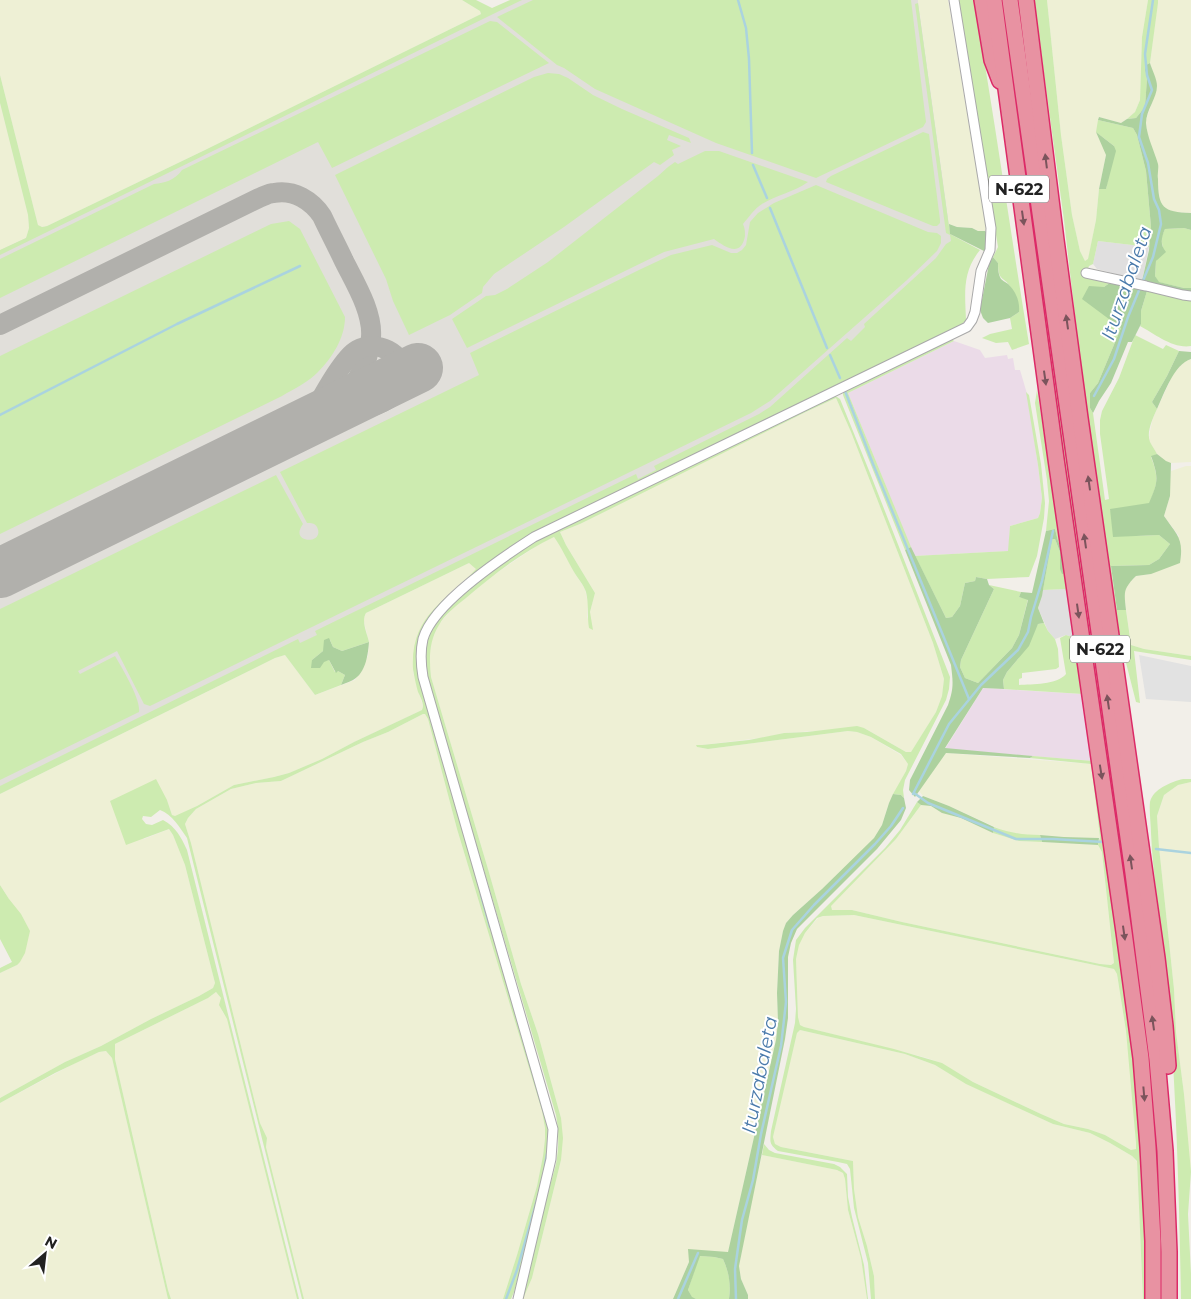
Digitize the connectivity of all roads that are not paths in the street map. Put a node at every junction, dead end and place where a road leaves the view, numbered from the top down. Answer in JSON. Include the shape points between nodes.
{"nodes":[{"id":1,"x":954,"y":0,"type":"edge"},
{"id":2,"x":982,"y":0,"type":"edge"},
{"id":3,"x":994,"y":0,"type":"edge"},
{"id":4,"x":1010,"y":0,"type":"edge"},
{"id":5,"x":1024,"y":0,"type":"edge"},
{"id":6,"x":1009,"y":100,"type":"junction"},
{"id":7,"x":1086,"y":273,"type":"dead end"},
{"id":8,"x":1191,"y":296,"type":"edge"},
{"id":9,"x":518,"y":1299,"type":"edge"},
{"id":10,"x":1153,"y":1299,"type":"edge"},
{"id":11,"x":1169,"y":1299,"type":"edge"},
{"id":12,"x":1175,"y":1299,"type":"edge"}],
"edges":[{"from":1,"to":9,"type":"street","via":[[991,228],[990,250],[981,271],[975,312],[967,327],[534,537],[449,601],[429,625],[423,639],[423,678],[553,1129],[551,1159]]},
{"from":2,"to":6,"type":"highway","via":[[992,60]]},
{"from":3,"to":6,"type":"highway","number":"N-622"},
{"from":11,"to":4,"type":"highway","number":"N-622","one_way":true,"via":[[1165,1152],[1157,1059]]},
{"from":12,"to":5,"type":"highway","one_way":true,"via":[[1170,1100],[1160,978]]},
{"from":6,"to":10,"type":"highway","number":"N-622","one_way":true,"via":[[1044,373],[1141,1058],[1153,1241]]},
{"from":7,"to":8,"type":"street"}]}
